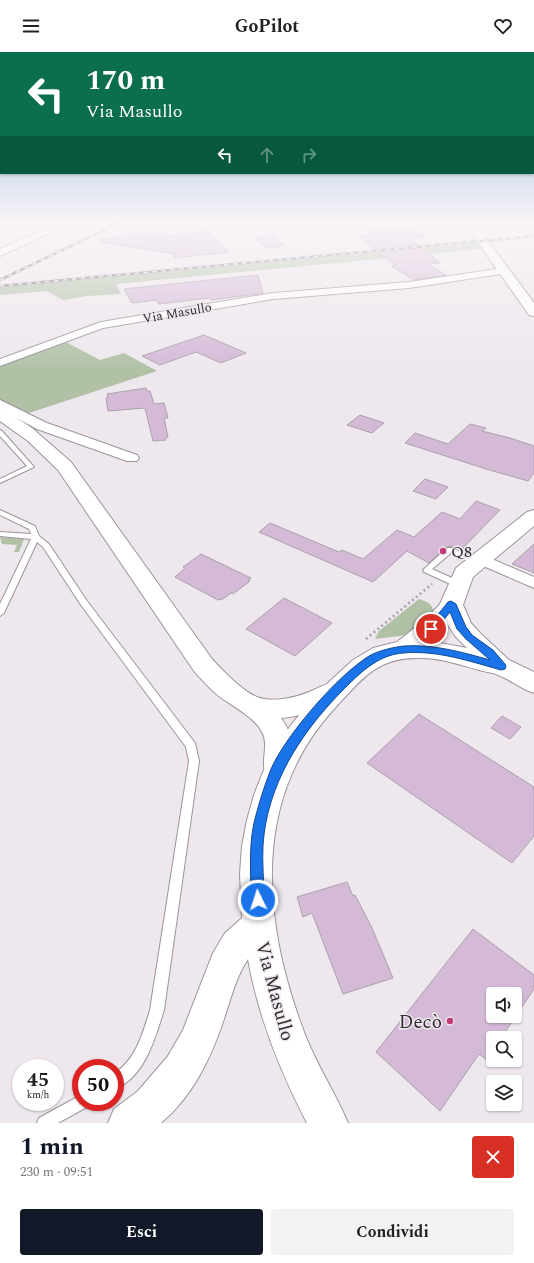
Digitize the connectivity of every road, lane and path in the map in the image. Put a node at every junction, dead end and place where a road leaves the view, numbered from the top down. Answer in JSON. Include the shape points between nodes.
{"nodes":[{"id":1,"x":504,"y":271,"type":"joint"},
{"id":2,"x":534,"y":312,"type":"edge"},
{"id":3,"x":0,"y":363,"type":"edge"},
{"id":4,"x":2,"y":410,"type":"edge"},
{"id":5,"x":0,"y":432,"type":"edge"},
{"id":6,"x":132,"y":458,"type":"dead end"},
{"id":7,"x":0,"y":481,"type":"edge"},
{"id":8,"x":0,"y":512,"type":"edge"},
{"id":9,"x":534,"y":516,"type":"edge"},
{"id":10,"x":0,"y":534,"type":"edge"},
{"id":11,"x":36,"y":537,"type":"junction"},
{"id":12,"x":479,"y":561,"type":"junction"},
{"id":13,"x":534,"y":583,"type":"edge"},
{"id":14,"x":450,"y":588,"type":"junction"},
{"id":15,"x":0,"y":613,"type":"edge"},
{"id":16,"x":366,"y":639,"type":"dead end"},
{"id":17,"x":402,"y":650,"type":"junction"},
{"id":18,"x":501,"y":666,"type":"junction"},
{"id":19,"x":534,"y":684,"type":"edge"},
{"id":20,"x":335,"y":691,"type":"junction"},
{"id":21,"x":255,"y":707,"type":"junction"},
{"id":22,"x":277,"y":769,"type":"junction"},
{"id":23,"x":260,"y":925,"type":"junction"},
{"id":24,"x":124,"y":1076,"type":"edge"},
{"id":25,"x":72,"y":1108,"type":"edge"},
{"id":26,"x":44,"y":1123,"type":"edge"},
{"id":27,"x":128,"y":1123,"type":"edge"},
{"id":28,"x":328,"y":1123,"type":"edge"}],
"edges":[{"from":1,"to":2,"type":"main road"},
{"from":1,"to":3,"type":"street","name":"Via Masullo","via":[[409,285],[273,296],[101,325]]},
{"from":4,"to":6,"type":"street"},
{"from":4,"to":21,"type":"main road","via":[[65,466],[203,665],[222,684]]},
{"from":5,"to":7,"type":"lane","via":[[32,467]]},
{"from":8,"to":11,"type":"lane","via":[[32,528]]},
{"from":9,"to":12,"type":"main road","name":"Via Masullo"},
{"from":10,"to":11,"type":"lane"},
{"from":11,"to":15,"type":"lane"},
{"from":11,"to":24,"type":"lane","via":[[46,546],[89,609],[191,746],[194,761],[157,1010],[150,1034],[139,1056]]},
{"from":12,"to":13,"type":"street"},
{"from":12,"to":14,"type":"main road","name":"Via Masullo"},
{"from":12,"to":14,"type":"lane","via":[[450,550],[427,570]]},
{"from":14,"to":16,"type":"path"},
{"from":14,"to":17,"type":"main road","name":"Via Masullo","via":[[431,629]]},
{"from":14,"to":18,"type":"main road","name":"Via Masullo","via":[[462,629]]},
{"from":17,"to":18,"type":"main road","name":"Via Masullo","via":[[454,653]]},
{"from":17,"to":20,"type":"main road","name":"Via Masullo","via":[[373,657]]},
{"from":18,"to":19,"type":"main road","name":"Via Masullo"},
{"from":20,"to":21,"type":"main road","via":[[300,706],[281,710]]},
{"from":20,"to":22,"type":"main road","name":"Via Masullo","via":[[302,728]]},
{"from":21,"to":22,"type":"main road","via":[[275,731],[279,744]]},
{"from":22,"to":23,"type":"main road","name":"Via Masullo","via":[[261,816],[257,845],[256,875]]},
{"from":23,"to":27,"type":"main road","via":[[238,944],[220,973],[202,1029],[182,1068],[149,1107]]},
{"from":23,"to":28,"type":"main road","name":"Via Masullo","via":[[266,967],[278,1013],[291,1049]]},
{"from":25,"to":26,"type":"lane"}]}
